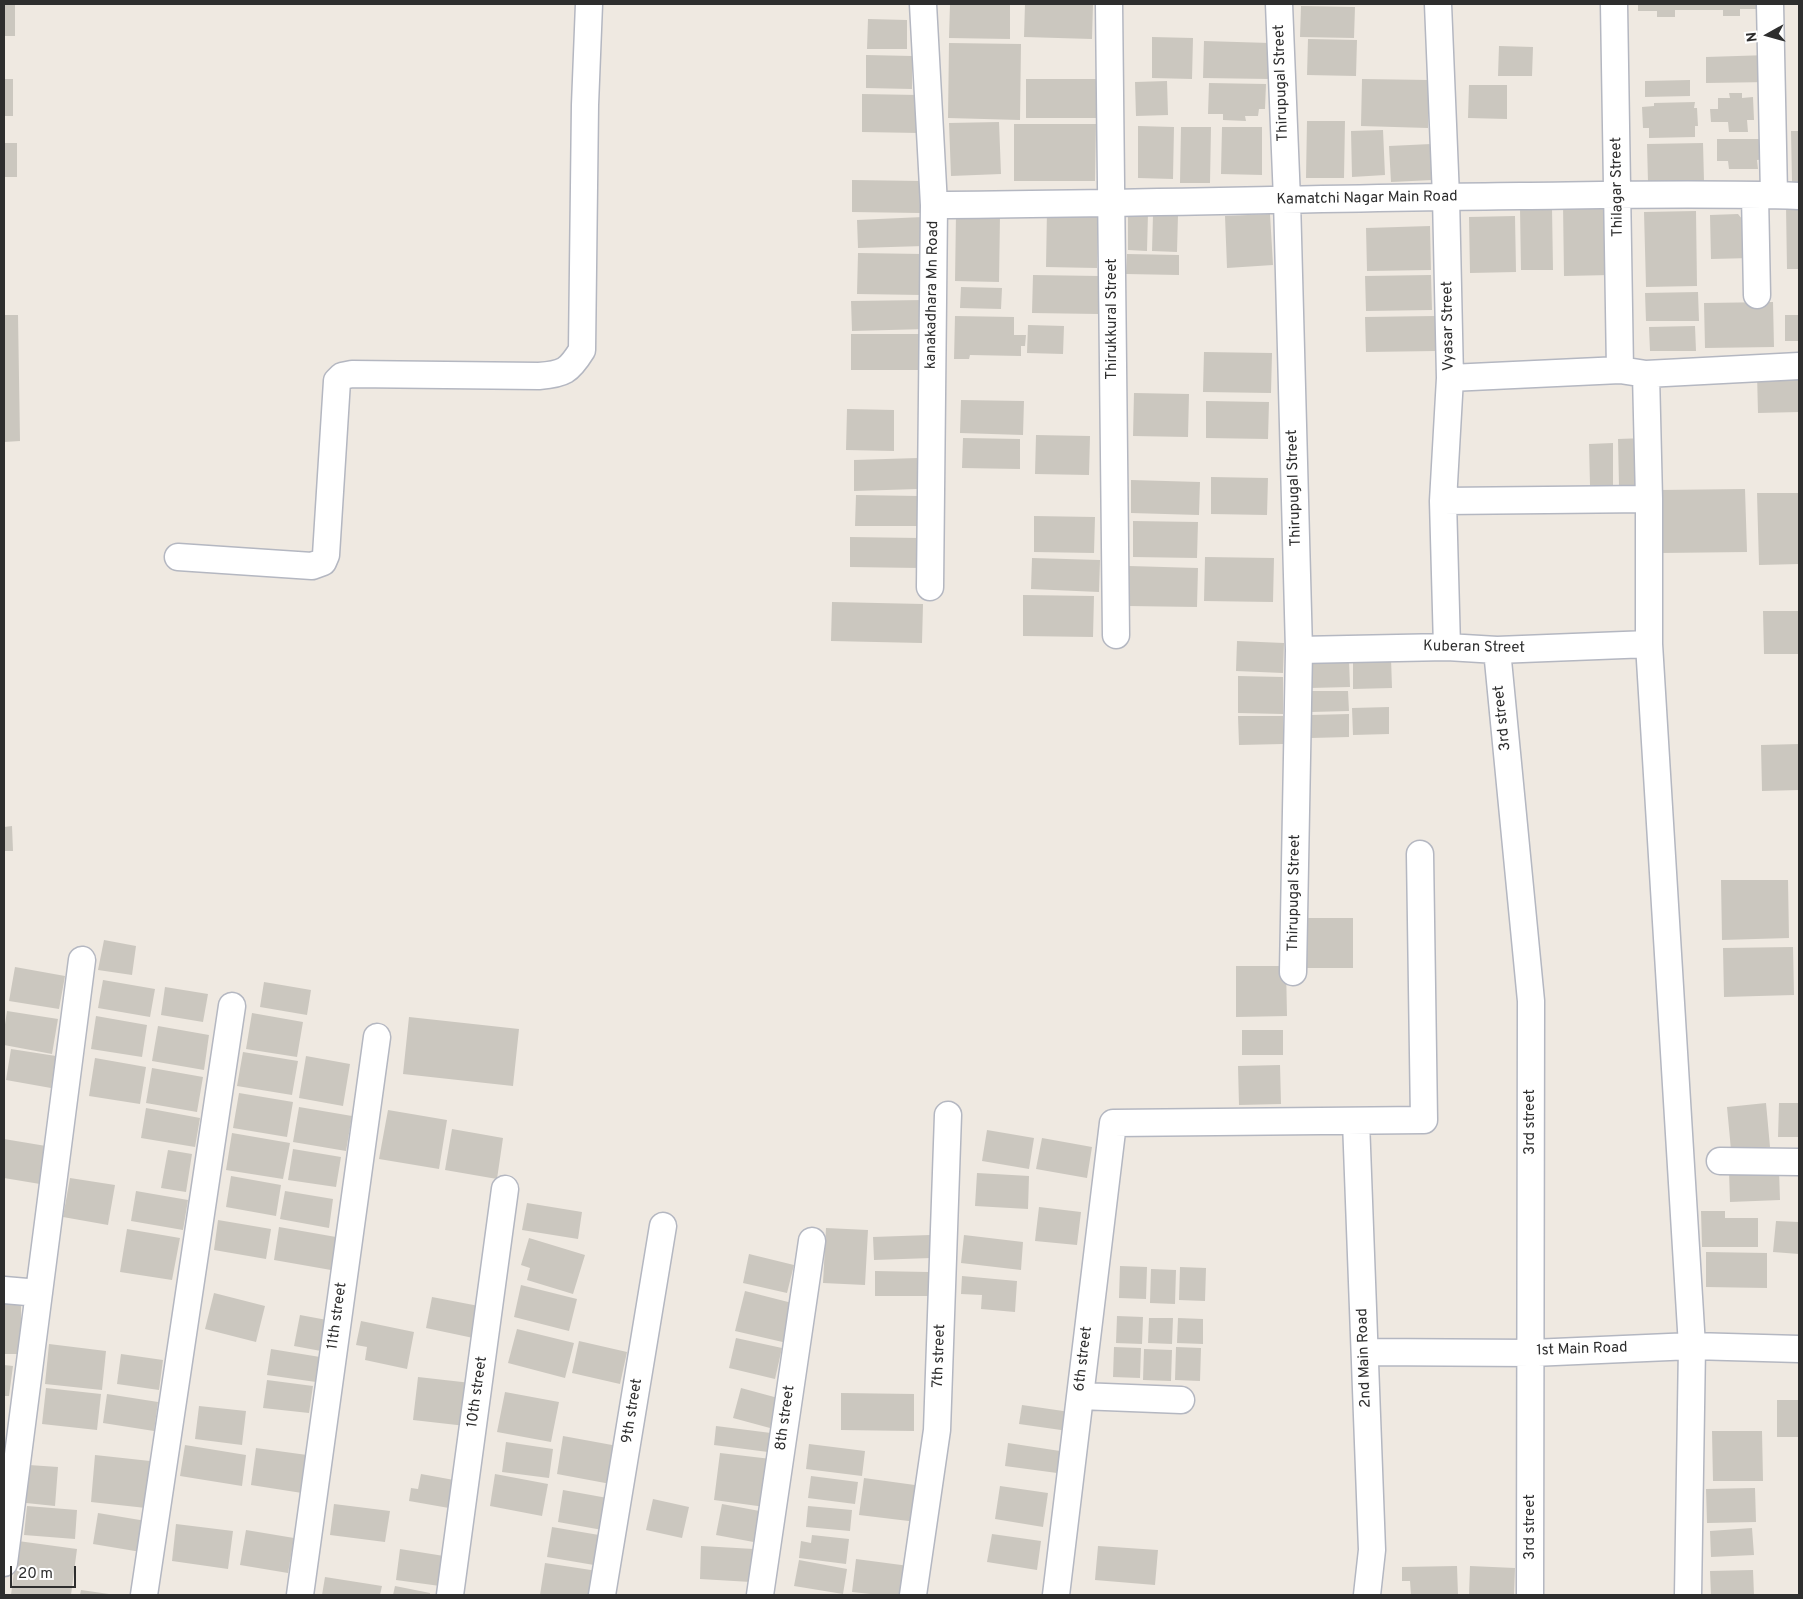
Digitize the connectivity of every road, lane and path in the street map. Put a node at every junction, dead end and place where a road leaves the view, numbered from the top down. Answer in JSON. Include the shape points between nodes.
{"nodes":[{"id":1,"x":589,"y":4,"type":"edge"},
{"id":2,"x":923,"y":4,"type":"edge"},
{"id":3,"x":1109,"y":4,"type":"edge"},
{"id":4,"x":1279,"y":4,"type":"edge"},
{"id":5,"x":1438,"y":4,"type":"edge"},
{"id":6,"x":1614,"y":4,"type":"edge"},
{"id":7,"x":1770,"y":4,"type":"edge"},
{"id":8,"x":1619,"y":195,"type":"junction"},
{"id":9,"x":1776,"y":195,"type":"edge"},
{"id":10,"x":1446,"y":197,"type":"junction"},
{"id":11,"x":1287,"y":200,"type":"junction"},
{"id":12,"x":1112,"y":204,"type":"junction"},
{"id":13,"x":934,"y":205,"type":"junction"},
{"id":14,"x":1757,"y":295,"type":"dead end"},
{"id":15,"x":1799,"y":366,"type":"edge"},
{"id":16,"x":1620,"y":370,"type":"junction"},
{"id":17,"x":1646,"y":374,"type":"junction"},
{"id":18,"x":1450,"y":378,"type":"junction"},
{"id":19,"x":1649,"y":499,"type":"junction"},
{"id":20,"x":1443,"y":501,"type":"junction"},
{"id":21,"x":178,"y":557,"type":"dead end"},
{"id":22,"x":930,"y":587,"type":"dead end"},
{"id":23,"x":1116,"y":635,"type":"dead end"},
{"id":24,"x":1649,"y":644,"type":"junction"},
{"id":25,"x":1447,"y":647,"type":"junction"},
{"id":26,"x":1299,"y":650,"type":"junction"},
{"id":27,"x":1497,"y":650,"type":"junction"},
{"id":28,"x":1420,"y":854,"type":"dead end"},
{"id":29,"x":82,"y":960,"type":"dead end"},
{"id":30,"x":1293,"y":972,"type":"dead end"},
{"id":31,"x":232,"y":1006,"type":"dead end"},
{"id":32,"x":376,"y":1037,"type":"dead end"},
{"id":33,"x":948,"y":1115,"type":"dead end"},
{"id":34,"x":1356,"y":1120,"type":"junction"},
{"id":35,"x":1720,"y":1161,"type":"dead end"},
{"id":36,"x":1799,"y":1162,"type":"edge"},
{"id":37,"x":505,"y":1189,"type":"dead end"},
{"id":38,"x":663,"y":1226,"type":"dead end"},
{"id":39,"x":812,"y":1241,"type":"dead end"},
{"id":40,"x":4,"y":1290,"type":"edge"},
{"id":41,"x":39,"y":1293,"type":"junction"},
{"id":42,"x":1692,"y":1346,"type":"junction"},
{"id":43,"x":1799,"y":1349,"type":"edge"},
{"id":44,"x":1365,"y":1352,"type":"junction"},
{"id":45,"x":1532,"y":1353,"type":"junction"},
{"id":46,"x":1080,"y":1396,"type":"junction"},
{"id":47,"x":1181,"y":1400,"type":"dead end"},
{"id":48,"x":4,"y":1563,"type":"edge"},
{"id":49,"x":144,"y":1595,"type":"edge"},
{"id":50,"x":300,"y":1595,"type":"edge"},
{"id":51,"x":450,"y":1595,"type":"edge"},
{"id":52,"x":602,"y":1595,"type":"edge"},
{"id":53,"x":760,"y":1595,"type":"edge"},
{"id":54,"x":913,"y":1595,"type":"edge"},
{"id":55,"x":1056,"y":1595,"type":"edge"},
{"id":56,"x":1367,"y":1595,"type":"edge"},
{"id":57,"x":1530,"y":1595,"type":"edge"},
{"id":58,"x":1688,"y":1595,"type":"edge"}],
"edges":[{"from":1,"to":21,"type":"street","via":[[582,350],[575,361],[569,369],[557,375],[342,376],[337,381],[323,562],[312,566]]},
{"from":2,"to":13,"type":"street","name":"kanakadhara Mn Road"},
{"from":3,"to":12,"type":"street","name":"Thirukkural Street"},
{"from":4,"to":11,"type":"street","name":"Thirupugal Street"},
{"from":5,"to":10,"type":"street","name":"Vyasar Street"},
{"from":6,"to":8,"type":"street","name":"Thilagar Street"},
{"from":7,"to":9,"type":"street"},
{"from":8,"to":9,"type":"street","name":"Kamatchi Nagar Main Road"},
{"from":8,"to":10,"type":"street","name":"Kamatchi Nagar Main Road"},
{"from":8,"to":16,"type":"street","name":"Thilagar Street"},
{"from":9,"to":14,"type":"street"},
{"from":10,"to":11,"type":"street","name":"Kamatchi Nagar Main Road"},
{"from":10,"to":18,"type":"street","name":"Vyasar Street"},
{"from":11,"to":12,"type":"street","name":"Kamatchi Nagar Main Road"},
{"from":11,"to":26,"type":"street","name":"Thirupugal Street"},
{"from":12,"to":13,"type":"street","name":"Kamatchi Nagar Main Road"},
{"from":12,"to":23,"type":"street","name":"Thirukkural Street"},
{"from":13,"to":22,"type":"street","name":"kanakadhara Mn Road"},
{"from":15,"to":17,"type":"street"},
{"from":16,"to":17,"type":"street"},
{"from":16,"to":18,"type":"street"},
{"from":17,"to":19,"type":"street"},
{"from":18,"to":20,"type":"street","name":"Vyasar Street"},
{"from":19,"to":20,"type":"street"},
{"from":19,"to":24,"type":"street"},
{"from":20,"to":25,"type":"street","name":"Vyasar Street"},
{"from":24,"to":27,"type":"street","name":"Kuberan Street"},
{"from":24,"to":42,"type":"street"},
{"from":25,"to":26,"type":"street","name":"Kuberan Street"},
{"from":25,"to":27,"type":"street","name":"Kuberan Street"},
{"from":26,"to":30,"type":"street","name":"Thirupugal Street"},
{"from":27,"to":45,"type":"street","name":"3rd street","via":[[1531,1001]]},
{"from":28,"to":34,"type":"street","via":[[1424,1120]]},
{"from":29,"to":41,"type":"street"},
{"from":31,"to":49,"type":"street"},
{"from":32,"to":50,"type":"street","name":"11th street"},
{"from":33,"to":54,"type":"street","name":"7th street","via":[[937,1430]]},
{"from":34,"to":44,"type":"street","name":"2nd Main Road"},
{"from":34,"to":46,"type":"street","name":"6th street","via":[[1113,1123]]},
{"from":35,"to":36,"type":"street"},
{"from":37,"to":51,"type":"street","name":"10th street"},
{"from":38,"to":52,"type":"street","name":"9th street"},
{"from":39,"to":53,"type":"street","name":"8th street"},
{"from":40,"to":41,"type":"street"},
{"from":41,"to":48,"type":"street"},
{"from":42,"to":43,"type":"street","name":"1st Main Road"},
{"from":42,"to":45,"type":"street","name":"1st Main Road"},
{"from":42,"to":58,"type":"street"},
{"from":44,"to":45,"type":"street","name":"1st Main Road"},
{"from":44,"to":56,"type":"street","name":"2nd Main Road","via":[[1372,1550]]},
{"from":45,"to":57,"type":"street","name":"3rd street"},
{"from":46,"to":47,"type":"street"},
{"from":46,"to":55,"type":"street","name":"6th street"}]}
